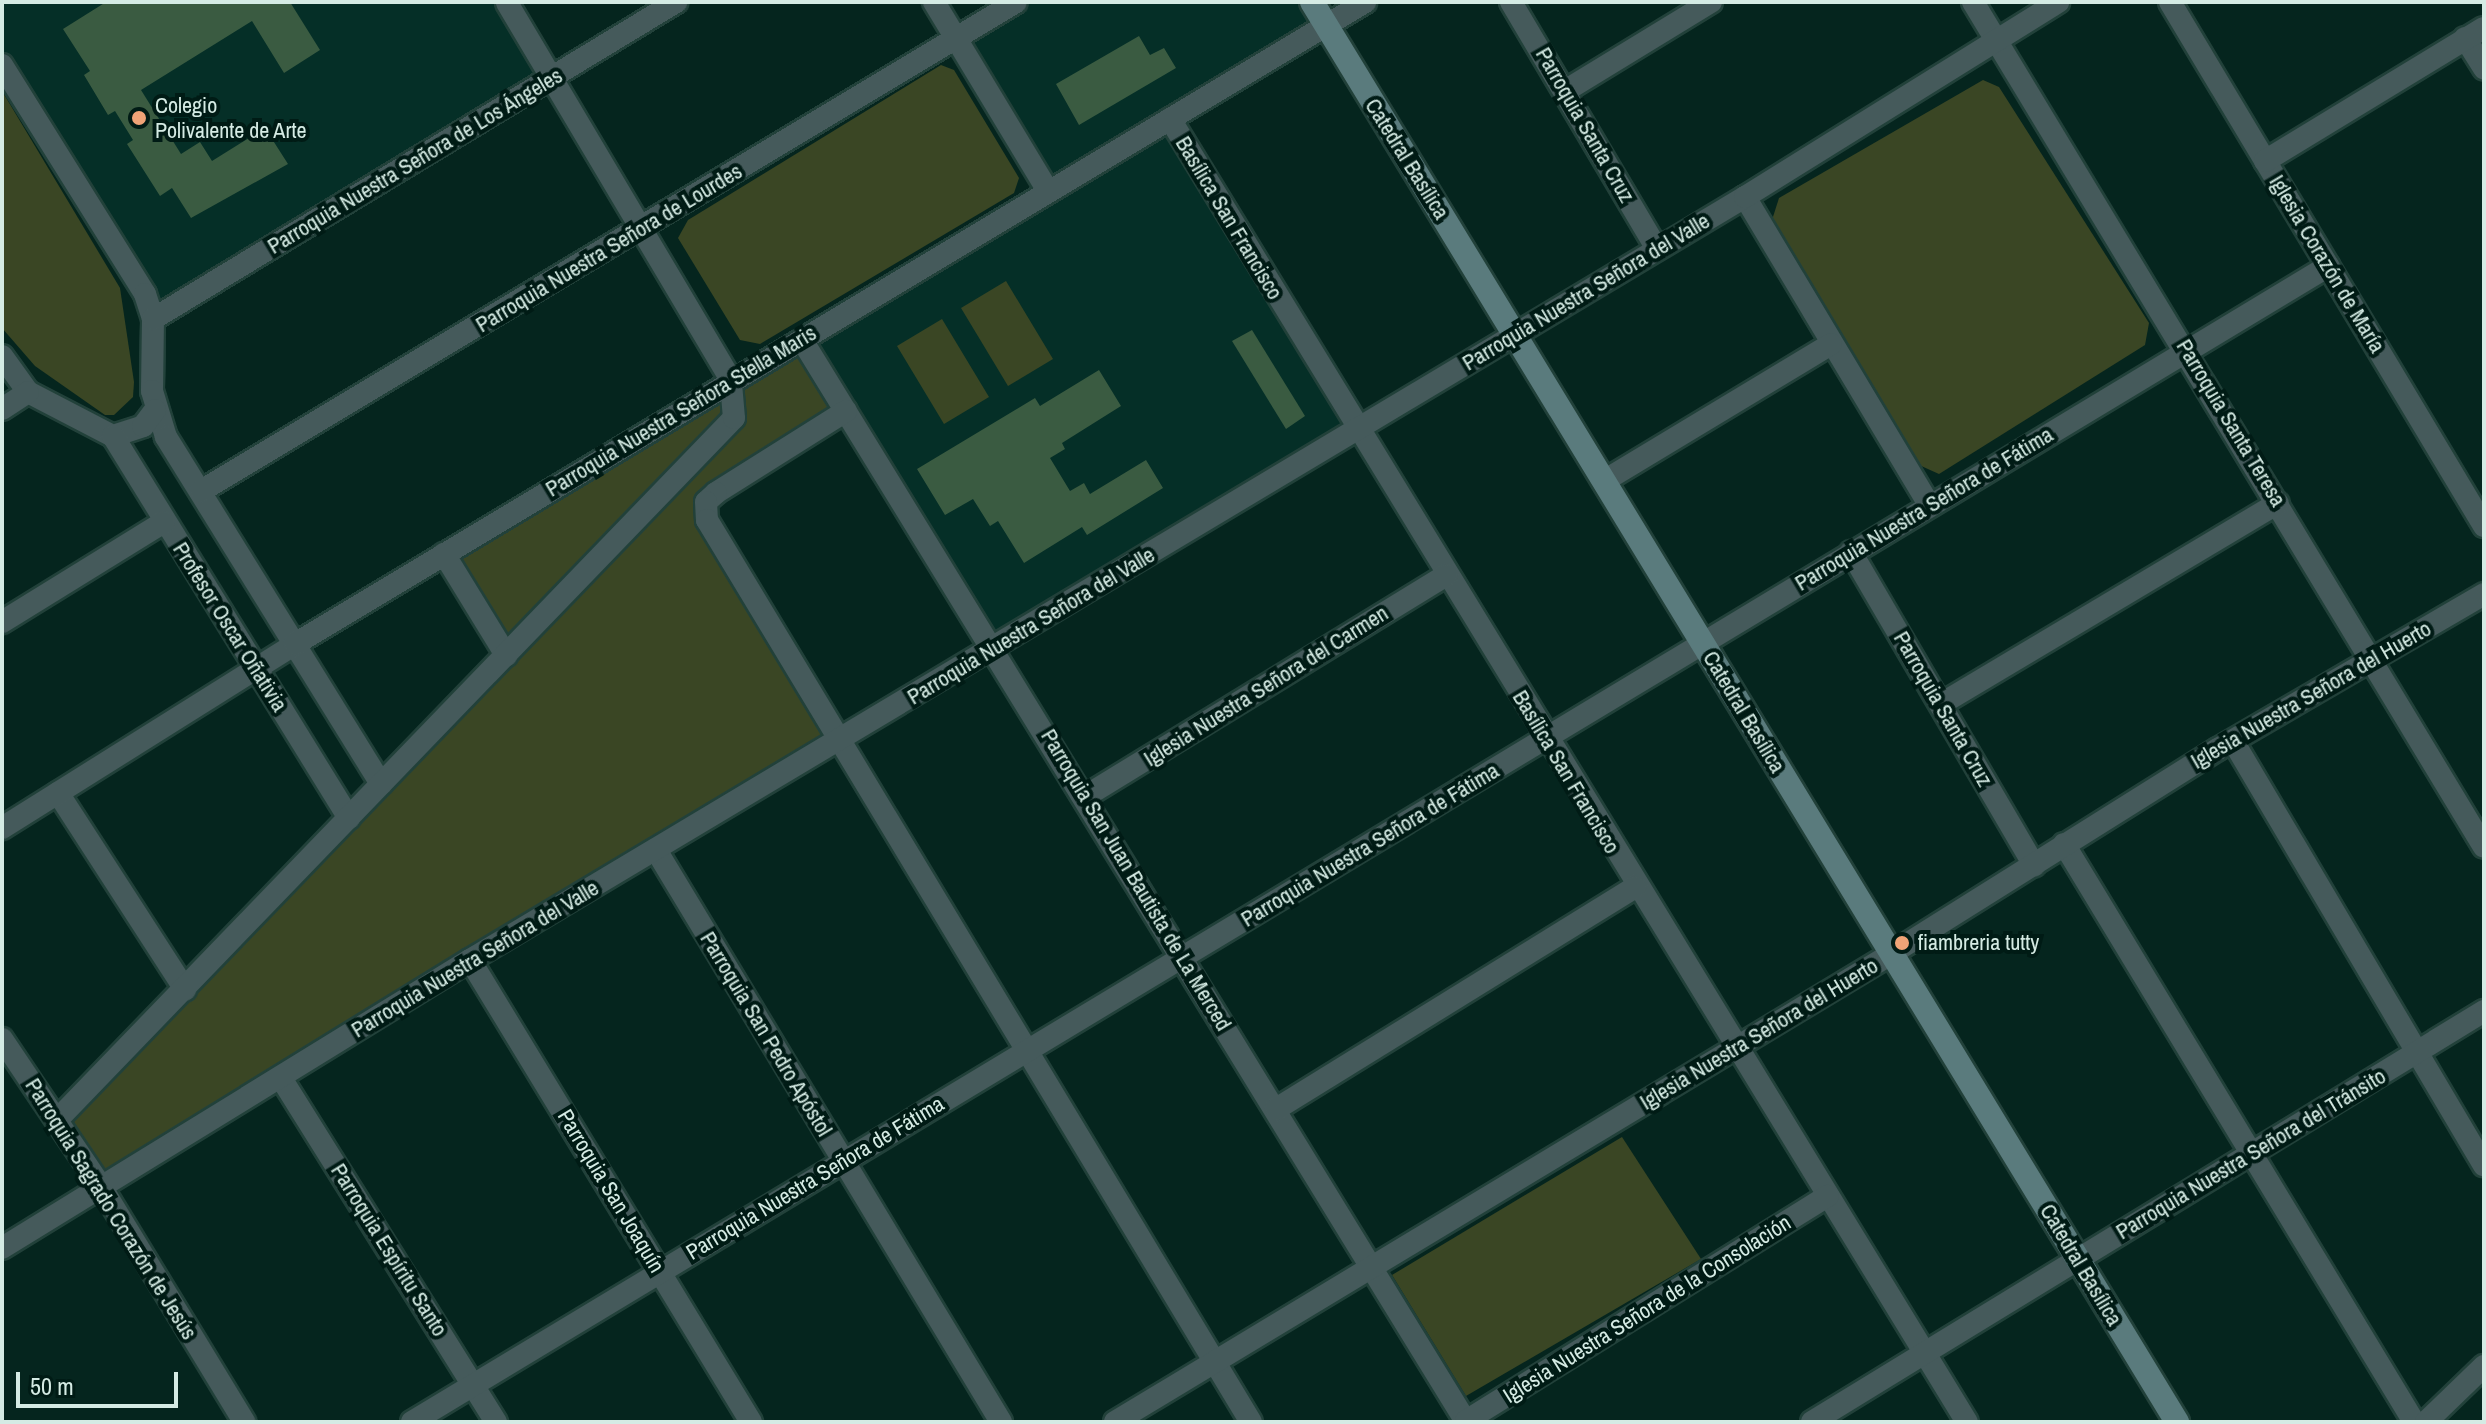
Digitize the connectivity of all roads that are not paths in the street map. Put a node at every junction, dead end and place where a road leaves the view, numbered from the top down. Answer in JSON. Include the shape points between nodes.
{"nodes":[{"id":1,"x":507,"y":2,"type":"edge"},
{"id":2,"x":676,"y":2,"type":"edge"},
{"id":3,"x":934,"y":2,"type":"edge"},
{"id":4,"x":1016,"y":2,"type":"edge"},
{"id":5,"x":1312,"y":2,"type":"edge"},
{"id":6,"x":1365,"y":2,"type":"edge"},
{"id":7,"x":1511,"y":2,"type":"edge"},
{"id":8,"x":1711,"y":2,"type":"edge"},
{"id":9,"x":1973,"y":2,"type":"edge"},
{"id":10,"x":2058,"y":2,"type":"edge"},
{"id":11,"x":2170,"y":2,"type":"edge"},
{"id":12,"x":1326,"y":26,"type":"junction"},
{"id":13,"x":2475,"y":33,"type":"edge"},
{"id":14,"x":955,"y":37,"type":"junction"},
{"id":15,"x":1997,"y":41,"type":"junction"},
{"id":16,"x":2,"y":65,"type":"edge"},
{"id":17,"x":2484,"y":69,"type":"edge"},
{"id":18,"x":553,"y":78,"type":"junction"},
{"id":19,"x":1565,"y":91,"type":"junction"},
{"id":20,"x":1170,"y":119,"type":"junction"},
{"id":21,"x":2265,"y":161,"type":"junction"},
{"id":22,"x":1048,"y":191,"type":"junction"},
{"id":23,"x":1745,"y":197,"type":"junction"},
{"id":24,"x":642,"y":230,"type":"junction"},
{"id":25,"x":1657,"y":249,"type":"junction"},
{"id":26,"x":2328,"y":266,"type":"junction"},
{"id":27,"x":153,"y":319,"type":"junction"},
{"id":28,"x":1515,"y":335,"type":"junction"},
{"id":29,"x":802,"y":340,"type":"junction"},
{"id":30,"x":1831,"y":344,"type":"junction"},
{"id":31,"x":2188,"y":350,"type":"junction"},
{"id":32,"x":2,"y":356,"type":"edge"},
{"id":33,"x":731,"y":380,"type":"junction"},
{"id":34,"x":28,"y":392,"type":"junction"},
{"id":35,"x":2,"y":409,"type":"edge"},
{"id":36,"x":155,"y":410,"type":"junction"},
{"id":37,"x":846,"y":411,"type":"junction"},
{"id":38,"x":1355,"y":427,"type":"junction"},
{"id":39,"x":113,"y":436,"type":"junction"},
{"id":40,"x":1604,"y":481,"type":"junction"},
{"id":41,"x":201,"y":491,"type":"junction"},
{"id":42,"x":2278,"y":503,"type":"junction"},
{"id":43,"x":1929,"y":505,"type":"junction"},
{"id":44,"x":164,"y":522,"type":"junction"},
{"id":45,"x":2484,"y":526,"type":"edge"},
{"id":46,"x":1851,"y":552,"type":"junction"},
{"id":47,"x":444,"y":554,"type":"junction"},
{"id":48,"x":1447,"y":575,"type":"junction"},
{"id":49,"x":2484,"y":594,"type":"edge"},
{"id":50,"x":2,"y":622,"type":"edge"},
{"id":51,"x":295,"y":644,"type":"junction"},
{"id":52,"x":1703,"y":645,"type":"junction"},
{"id":53,"x":994,"y":649,"type":"junction"},
{"id":54,"x":506,"y":655,"type":"junction"},
{"id":55,"x":2371,"y":659,"type":"junction"},
{"id":56,"x":257,"y":668,"type":"junction"},
{"id":57,"x":1941,"y":704,"type":"junction"},
{"id":58,"x":1545,"y":739,"type":"junction"},
{"id":59,"x":2233,"y":741,"type":"junction"},
{"id":60,"x":840,"y":743,"type":"junction"},
{"id":61,"x":381,"y":784,"type":"junction"},
{"id":62,"x":58,"y":793,"type":"junction"},
{"id":63,"x":1086,"y":796,"type":"junction"},
{"id":64,"x":349,"y":818,"type":"junction"},
{"id":65,"x":2,"y":828,"type":"edge"},
{"id":66,"x":2064,"y":844,"type":"junction"},
{"id":67,"x":2484,"y":847,"type":"edge"},
{"id":68,"x":656,"y":850,"type":"junction"},
{"id":69,"x":2034,"y":865,"type":"junction"},
{"id":70,"x":1635,"y":887,"type":"junction"},
{"id":71,"x":1891,"y":954,"type":"junction"},
{"id":72,"x":1185,"y":957,"type":"junction"},
{"id":73,"x":470,"y":960,"type":"junction"},
{"id":74,"x":185,"y":989,"type":"junction"},
{"id":75,"x":2484,"y":1011,"type":"edge"},
{"id":76,"x":2,"y":1039,"type":"edge"},
{"id":77,"x":1737,"y":1048,"type":"junction"},
{"id":78,"x":1027,"y":1051,"type":"junction"},
{"id":79,"x":2418,"y":1051,"type":"junction"},
{"id":80,"x":281,"y":1078,"type":"junction"},
{"id":81,"x":1276,"y":1109,"type":"junction"},
{"id":82,"x":57,"y":1120,"type":"junction"},
{"id":83,"x":2255,"y":1153,"type":"junction"},
{"id":84,"x":842,"y":1161,"type":"junction"},
{"id":85,"x":2484,"y":1165,"type":"edge"},
{"id":86,"x":102,"y":1188,"type":"junction"},
{"id":87,"x":1828,"y":1196,"type":"junction"},
{"id":88,"x":2,"y":1248,"type":"edge"},
{"id":89,"x":2078,"y":1259,"type":"junction"},
{"id":90,"x":1372,"y":1269,"type":"junction"},
{"id":91,"x":661,"y":1271,"type":"junction"},
{"id":92,"x":1925,"y":1354,"type":"junction"},
{"id":93,"x":1215,"y":1362,"type":"junction"},
{"id":94,"x":2484,"y":1366,"type":"edge"},
{"id":95,"x":474,"y":1385,"type":"junction"},
{"id":96,"x":244,"y":1422,"type":"edge"},
{"id":97,"x":412,"y":1422,"type":"edge"},
{"id":98,"x":496,"y":1422,"type":"edge"},
{"id":99,"x":751,"y":1422,"type":"edge"},
{"id":100,"x":1001,"y":1422,"type":"edge"},
{"id":101,"x":1115,"y":1422,"type":"edge"},
{"id":102,"x":1251,"y":1422,"type":"edge"},
{"id":103,"x":1466,"y":1422,"type":"edge"},
{"id":104,"x":1812,"y":1422,"type":"edge"},
{"id":105,"x":1967,"y":1422,"type":"edge"},
{"id":106,"x":2177,"y":1422,"type":"edge"},
{"id":107,"x":2414,"y":1422,"type":"edge"},
{"id":108,"x":2426,"y":1422,"type":"edge"}],
"edges":[{"from":1,"to":18,"type":"street"},
{"from":2,"to":18,"type":"street","name":"Parroquia Nuestra Señora de Los Ángeles"},
{"from":3,"to":14,"type":"street"},
{"from":4,"to":14,"type":"street","name":"Parroquia Nuestra Señora de Lourdes"},
{"from":5,"to":12,"type":"main road","name":"Catedral Basílica"},
{"from":6,"to":12,"type":"street","name":"Parroquia Nuestra Señora Stella Maris"},
{"from":7,"to":19,"type":"street","name":"Parroquia Santa Cruz"},
{"from":8,"to":19,"type":"street"},
{"from":9,"to":15,"type":"street","name":"Parroquia Santa Teresa"},
{"from":10,"to":15,"type":"street","name":"Parroquia Nuestra Señora del Valle"},
{"from":11,"to":21,"type":"street","name":"Iglesia Corazón de María"},
{"from":12,"to":20,"type":"street","name":"Parroquia Nuestra Señora Stella Maris"},
{"from":12,"to":28,"type":"main road","name":"Catedral Basílica"},
{"from":13,"to":17,"type":"street"},
{"from":13,"to":21,"type":"street"},
{"from":14,"to":22,"type":"street"},
{"from":14,"to":24,"type":"street","name":"Parroquia Nuestra Señora de Lourdes"},
{"from":15,"to":23,"type":"street","name":"Parroquia Nuestra Señora del Valle"},
{"from":15,"to":31,"type":"street","name":"Parroquia Santa Teresa"},
{"from":16,"to":27,"type":"street","name":"Profesor Oscar Oñativia","via":[[145,294]]},
{"from":18,"to":24,"type":"street"},
{"from":18,"to":27,"type":"street","name":"Parroquia Nuestra Señora de Los Ángeles"},
{"from":19,"to":25,"type":"street","name":"Parroquia Santa Cruz"},
{"from":20,"to":22,"type":"street","name":"Parroquia Nuestra Señora Stella Maris"},
{"from":20,"to":38,"type":"street","name":"Basílica San Francisco"},
{"from":21,"to":26,"type":"street","name":"Iglesia Corazón de María"},
{"from":22,"to":29,"type":"street","name":"Parroquia Nuestra Señora Stella Maris"},
{"from":23,"to":25,"type":"street","name":"Parroquia Nuestra Señora del Valle"},
{"from":23,"to":30,"type":"street"},
{"from":24,"to":33,"type":"street"},
{"from":24,"to":41,"type":"street","name":"Parroquia Nuestra Señora de Lourdes"},
{"from":25,"to":28,"type":"street","name":"Parroquia Nuestra Señora del Valle"},
{"from":26,"to":31,"type":"street","name":"Parroquia Nuestra Señora de Fátima"},
{"from":26,"to":45,"type":"street","name":"Iglesia Corazón de María"},
{"from":27,"to":36,"type":"street","name":"Profesor Oscar Oñativia"},
{"from":28,"to":38,"type":"street","name":"Parroquia Nuestra Señora del Valle"},
{"from":28,"to":40,"type":"main road","name":"Catedral Basílica"},
{"from":29,"to":33,"type":"street","name":"Parroquia Nuestra Señora Stella Maris"},
{"from":29,"to":37,"type":"street","name":"Parroquia San Juan Bautista de La Merced"},
{"from":30,"to":40,"type":"street"},
{"from":30,"to":43,"type":"street"},
{"from":31,"to":42,"type":"street","name":"Parroquia Santa Teresa"},
{"from":31,"to":43,"type":"street","name":"Parroquia Nuestra Señora de Fátima"},
{"from":32,"to":34,"type":"street"},
{"from":33,"to":47,"type":"street","name":"Parroquia Nuestra Señora Stella Maris"},
{"from":33,"to":54,"type":"street","via":[[734,418]]},
{"from":34,"to":35,"type":"street"},
{"from":34,"to":39,"type":"street"},
{"from":36,"to":39,"type":"street","via":[[143,426]]},
{"from":36,"to":41,"type":"street","name":"Profesor Oscar Oñativia"},
{"from":37,"to":53,"type":"street","name":"Parroquia San Juan Bautista de La Merced"},
{"from":37,"to":60,"type":"street","via":[[716,493],[704,512]]},
{"from":38,"to":48,"type":"street","name":"Basílica San Francisco"},
{"from":38,"to":53,"type":"street","name":"Parroquia Nuestra Señora del Valle"},
{"from":39,"to":44,"type":"street","name":"Profesor Oscar Oñativia"},
{"from":40,"to":52,"type":"main road","name":"Catedral Basílica"},
{"from":41,"to":51,"type":"street","name":"Profesor Oscar Oñativia"},
{"from":42,"to":55,"type":"street","name":"Parroquia Santa Teresa"},
{"from":42,"to":57,"type":"street"},
{"from":43,"to":46,"type":"street","name":"Parroquia Nuestra Señora de Fátima"},
{"from":44,"to":50,"type":"street"},
{"from":44,"to":56,"type":"street","name":"Profesor Oscar Oñativia"},
{"from":46,"to":52,"type":"street","name":"Parroquia Nuestra Señora de Fátima"},
{"from":46,"to":57,"type":"street","name":"Parroquia Santa Cruz"},
{"from":47,"to":51,"type":"street","name":"Parroquia Nuestra Señora Stella Maris"},
{"from":47,"to":54,"type":"street"},
{"from":48,"to":58,"type":"street","name":"Basílica San Francisco"},
{"from":48,"to":63,"type":"street","name":"Iglesia Nuestra Señora del Carmen"},
{"from":49,"to":55,"type":"street","name":"Iglesia Nuestra Señora del Huerto"},
{"from":51,"to":56,"type":"street","name":"Parroquia Nuestra Señora Stella Maris"},
{"from":51,"to":61,"type":"street","name":"Profesor Oscar Oñativia"},
{"from":52,"to":58,"type":"street","name":"Parroquia Nuestra Señora de Fátima"},
{"from":52,"to":71,"type":"main road","name":"Catedral Basílica"},
{"from":53,"to":60,"type":"street","name":"Parroquia Nuestra Señora del Valle"},
{"from":53,"to":63,"type":"street","name":"Parroquia San Juan Bautista de La Merced"},
{"from":54,"to":61,"type":"street"},
{"from":55,"to":59,"type":"street","name":"Iglesia Nuestra Señora del Huerto"},
{"from":55,"to":67,"type":"street","name":"Parroquia Santa Teresa"},
{"from":56,"to":62,"type":"street","name":"Parroquia Nuestra Señora Stella Maris"},
{"from":56,"to":64,"type":"street","name":"Profesor Oscar Oñativia"},
{"from":57,"to":69,"type":"street","name":"Parroquia Santa Cruz"},
{"from":58,"to":70,"type":"street","name":"Basílica San Francisco"},
{"from":58,"to":72,"type":"street","name":"Parroquia Nuestra Señora de Fátima"},
{"from":59,"to":66,"type":"street","name":"Iglesia Nuestra Señora del Huerto"},
{"from":59,"to":79,"type":"street"},
{"from":60,"to":68,"type":"street","name":"Parroquia Nuestra Señora del Valle"},
{"from":60,"to":78,"type":"street"},
{"from":61,"to":64,"type":"street"},
{"from":62,"to":65,"type":"street","name":"Parroquia Nuestra Señora Stella Maris"},
{"from":62,"to":74,"type":"street"},
{"from":63,"to":72,"type":"street","name":"Parroquia San Juan Bautista de La Merced"},
{"from":64,"to":74,"type":"street"},
{"from":66,"to":69,"type":"street","name":"Iglesia Nuestra Señora del Huerto"},
{"from":66,"to":83,"type":"street"},
{"from":68,"to":73,"type":"street","name":"Parroquia Nuestra Señora del Valle"},
{"from":68,"to":84,"type":"street","name":"Parroquia San Pedro Apóstol"},
{"from":69,"to":71,"type":"street","name":"Iglesia Nuestra Señora del Huerto"},
{"from":70,"to":77,"type":"street","name":"Basílica San Francisco"},
{"from":70,"to":81,"type":"street"},
{"from":71,"to":77,"type":"street","name":"Iglesia Nuestra Señora del Huerto"},
{"from":71,"to":89,"type":"main road","name":"Catedral Basílica"},
{"from":72,"to":78,"type":"street","name":"Parroquia Nuestra Señora de Fátima"},
{"from":72,"to":81,"type":"street","name":"Parroquia San Juan Bautista de La Merced"},
{"from":73,"to":80,"type":"street","name":"Parroquia Nuestra Señora del Valle"},
{"from":73,"to":91,"type":"street","name":"Parroquia San Joaquín"},
{"from":74,"to":82,"type":"street"},
{"from":75,"to":79,"type":"street","name":"Parroquia Nuestra Señora del Tránsito"},
{"from":76,"to":82,"type":"street","name":"Parroquia Sagrado Corazón de Jesús"},
{"from":77,"to":87,"type":"street","name":"Basílica San Francisco"},
{"from":77,"to":90,"type":"street","name":"Iglesia Nuestra Señora del Huerto"},
{"from":78,"to":84,"type":"street","name":"Parroquia Nuestra Señora de Fátima"},
{"from":78,"to":93,"type":"street"},
{"from":79,"to":83,"type":"street","name":"Parroquia Nuestra Señora del Tránsito"},
{"from":79,"to":85,"type":"street"},
{"from":80,"to":86,"type":"street","name":"Parroquia Nuestra Señora del Valle"},
{"from":80,"to":95,"type":"street","name":"Parroquia Espíritu Santo"},
{"from":81,"to":90,"type":"street","name":"Parroquia San Juan Bautista de La Merced"},
{"from":82,"to":86,"type":"street","name":"Parroquia Sagrado Corazón de Jesús"},
{"from":83,"to":89,"type":"street","name":"Parroquia Nuestra Señora del Tránsito"},
{"from":83,"to":107,"type":"street"},
{"from":84,"to":91,"type":"street","name":"Parroquia Nuestra Señora de Fátima"},
{"from":84,"to":100,"type":"street","name":"Parroquia San Pedro Apóstol"},
{"from":86,"to":88,"type":"street","name":"Parroquia Nuestra Señora del Valle"},
{"from":86,"to":96,"type":"street","name":"Parroquia Sagrado Corazón de Jesús"},
{"from":87,"to":92,"type":"street","name":"Basílica San Francisco"},
{"from":87,"to":103,"type":"street","name":"Iglesia Nuestra Señora de la Consolación"},
{"from":89,"to":92,"type":"street","name":"Parroquia Nuestra Señora del Tránsito"},
{"from":89,"to":106,"type":"main road","name":"Catedral Basílica"},
{"from":90,"to":93,"type":"street","name":"Iglesia Nuestra Señora del Huerto"},
{"from":90,"to":103,"type":"street","name":"Parroquia San Juan Bautista de La Merced"},
{"from":91,"to":95,"type":"street","name":"Parroquia Nuestra Señora de Fátima"},
{"from":91,"to":99,"type":"street","name":"Parroquia San Joaquín"},
{"from":92,"to":104,"type":"street","name":"Parroquia Nuestra Señora del Tránsito"},
{"from":92,"to":105,"type":"street","name":"Basílica San Francisco"},
{"from":93,"to":101,"type":"street","name":"Iglesia Nuestra Señora del Huerto"},
{"from":93,"to":102,"type":"street"},
{"from":94,"to":108,"type":"street"},
{"from":95,"to":97,"type":"street","name":"Parroquia Nuestra Señora de Fátima"},
{"from":95,"to":98,"type":"street","name":"Parroquia Espíritu Santo"}]}
